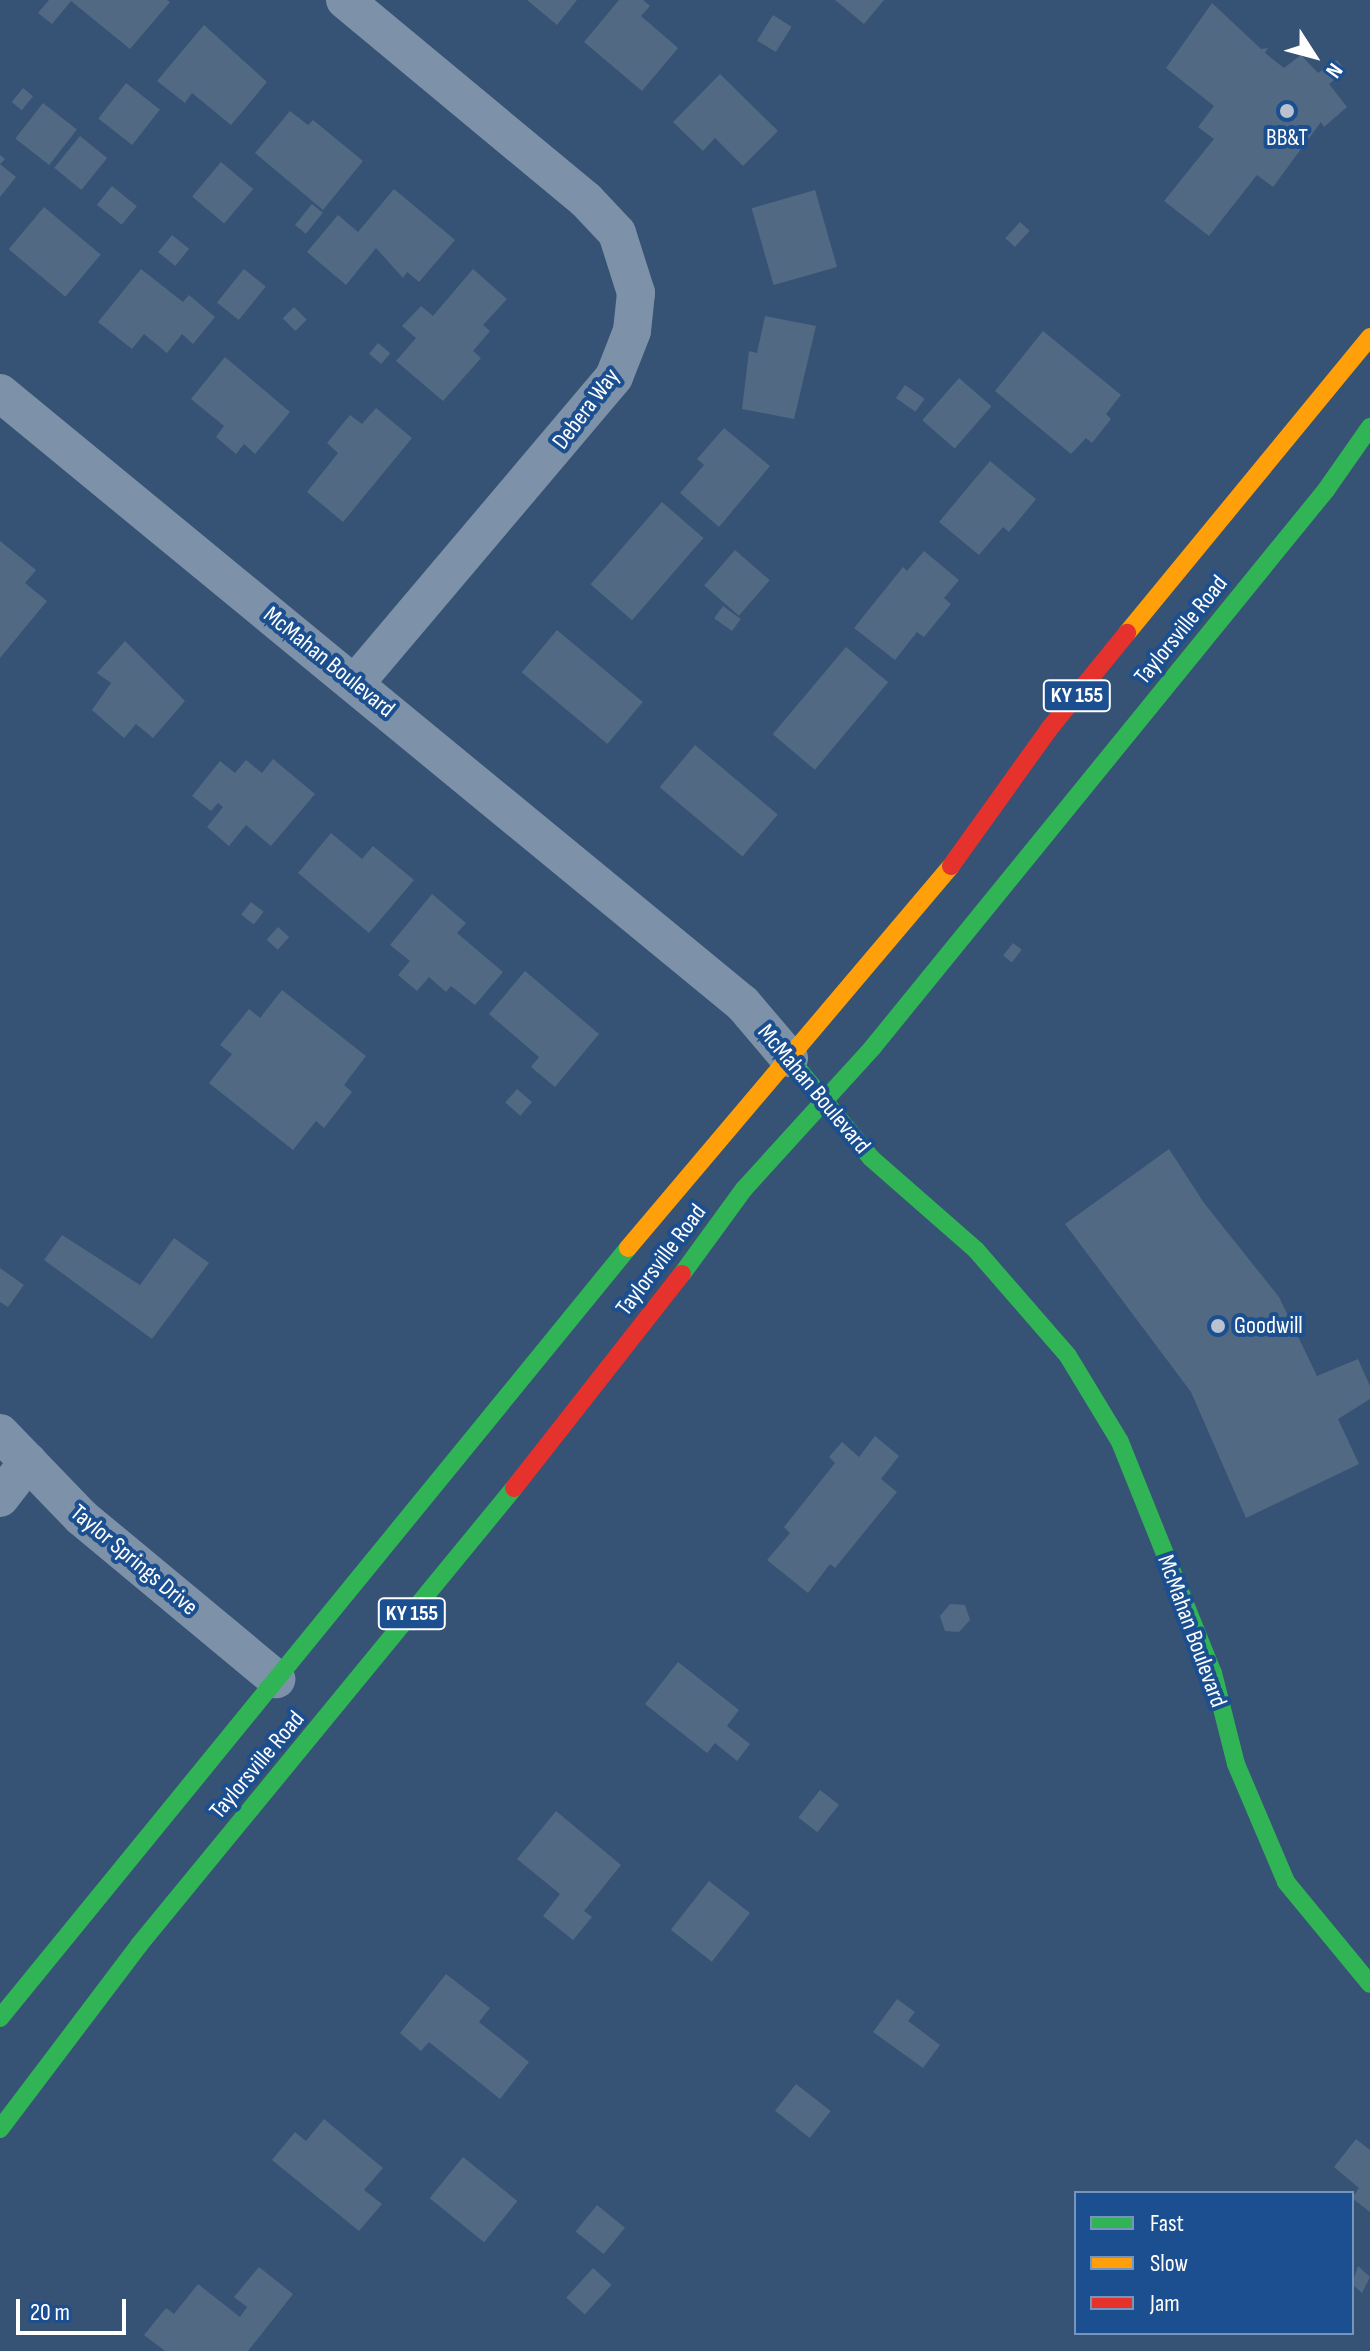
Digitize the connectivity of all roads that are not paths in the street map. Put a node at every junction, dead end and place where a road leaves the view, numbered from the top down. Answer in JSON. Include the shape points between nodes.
{"nodes":[{"id":1,"x":345,"y":0,"type":"edge"},
{"id":2,"x":1370,"y":337,"type":"edge"},
{"id":3,"x":0,"y":393,"type":"edge"},
{"id":4,"x":1370,"y":427,"type":"edge"},
{"id":5,"x":355,"y":684,"type":"junction"},
{"id":6,"x":789,"y":1058,"type":"junction"},
{"id":7,"x":824,"y":1101,"type":"junction"},
{"id":8,"x":0,"y":1433,"type":"edge"},
{"id":9,"x":28,"y":1462,"type":"junction"},
{"id":10,"x":0,"y":1498,"type":"edge"},
{"id":11,"x":276,"y":1679,"type":"junction"},
{"id":12,"x":1370,"y":1984,"type":"edge"},
{"id":13,"x":0,"y":2018,"type":"edge"},
{"id":14,"x":0,"y":2129,"type":"edge"}],
"edges":[{"from":1,"to":5,"type":"street","name":"Debera Way","via":[[586,200],[617,233],[636,293],[632,331],[614,377]]},
{"from":2,"to":6,"type":"main road","name":"Taylorsville Road","number":"KY 155","via":[[1049,729],[981,830]]},
{"from":3,"to":5,"type":"street","name":"McMahan Boulevard"},
{"from":4,"to":7,"type":"main road","name":"Taylorsville Road","number":"KY 155","via":[[1287,539]]},
{"from":5,"to":6,"type":"street","name":"McMahan Boulevard","via":[[743,1004]]},
{"from":6,"to":7,"type":"main road","name":"McMahan Boulevard"},
{"from":6,"to":11,"type":"main road","name":"Taylorsville Road","number":"KY 155"},
{"from":7,"to":12,"type":"main road","name":"McMahan Boulevard","via":[[871,1158],[976,1250],[1068,1356],[1120,1442],[1213,1673],[1236,1764],[1286,1882]]},
{"from":7,"to":14,"type":"main road","name":"Taylorsville Road","number":"KY 155","via":[[744,1189],[610,1371],[139,1945]]},
{"from":8,"to":9,"type":"street","name":"Taylor Springs Drive"},
{"from":9,"to":10,"type":"street"},
{"from":9,"to":11,"type":"street","name":"Taylor Springs Drive","via":[[81,1517]]},
{"from":11,"to":13,"type":"main road","name":"Taylorsville Road","number":"KY 155"}]}
